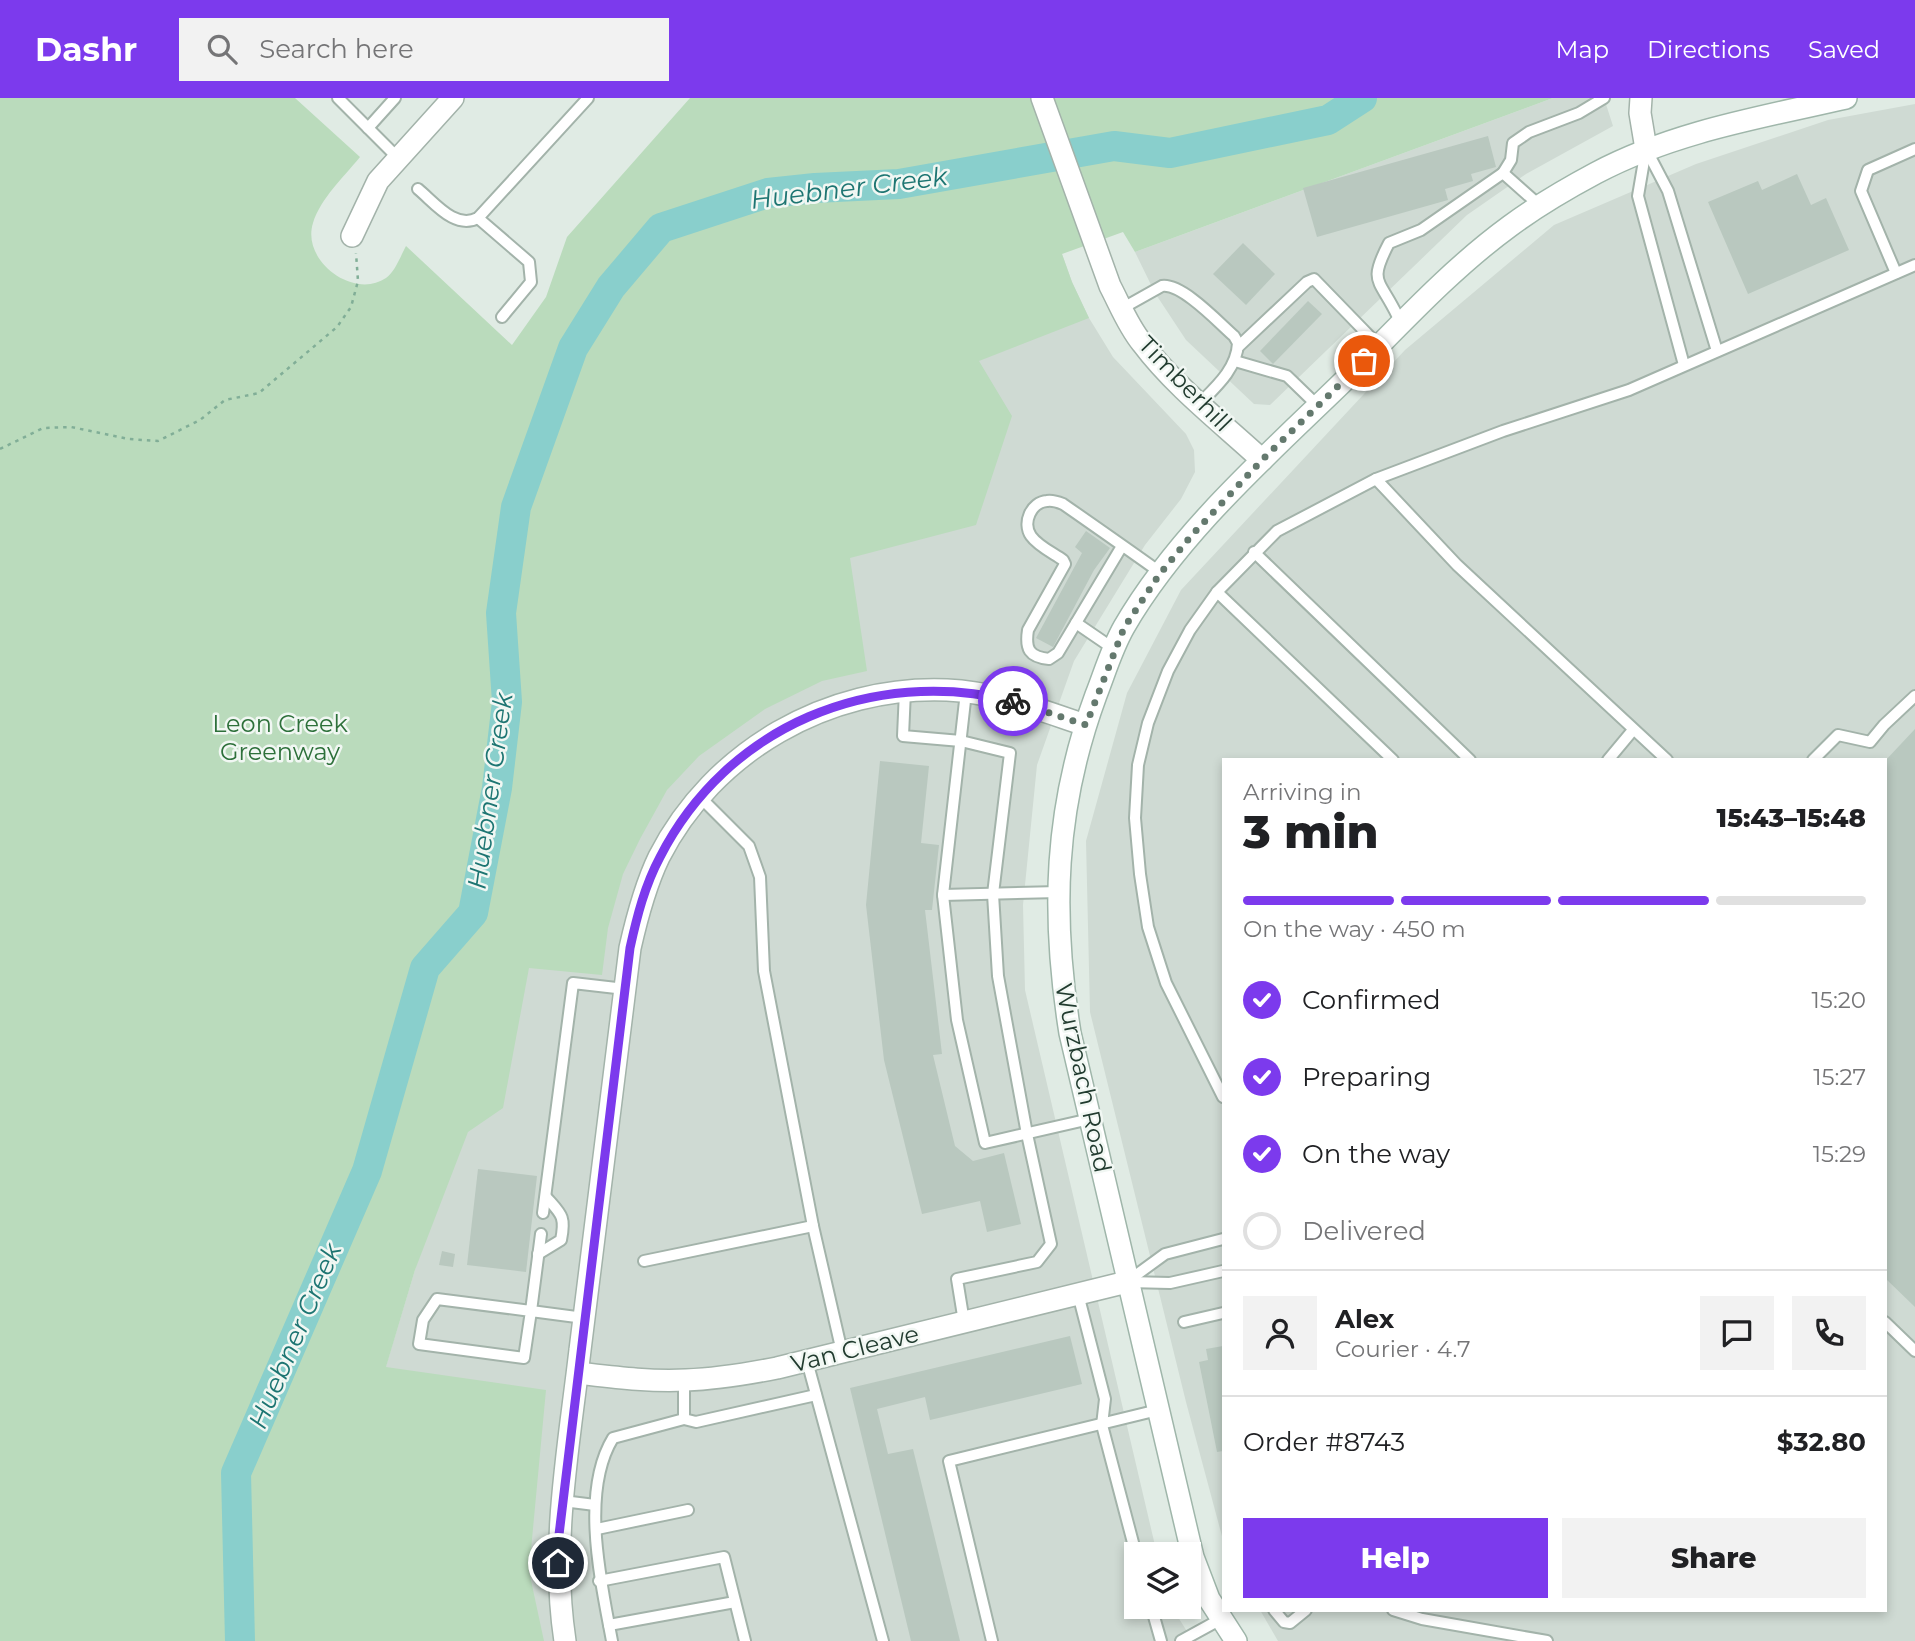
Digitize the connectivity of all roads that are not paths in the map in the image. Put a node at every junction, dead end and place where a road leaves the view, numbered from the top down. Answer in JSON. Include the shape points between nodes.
{"nodes":[{"id":1,"x":338,"y":98,"type":"edge"},
{"id":2,"x":395,"y":98,"type":"edge"},
{"id":3,"x":453,"y":98,"type":"edge"},
{"id":4,"x":588,"y":98,"type":"edge"},
{"id":5,"x":1042,"y":98,"type":"edge"},
{"id":6,"x":1604,"y":98,"type":"edge"},
{"id":7,"x":1641,"y":98,"type":"edge"},
{"id":8,"x":1844,"y":98,"type":"edge"},
{"id":9,"x":370,"y":129,"type":"junction"},
{"id":10,"x":1646,"y":149,"type":"junction"},
{"id":11,"x":1915,"y":149,"type":"edge"},
{"id":12,"x":398,"y":158,"type":"junction"},
{"id":13,"x":1503,"y":173,"type":"junction"},
{"id":14,"x":418,"y":189,"type":"dead end"},
{"id":15,"x":1539,"y":205,"type":"junction"},
{"id":16,"x":478,"y":218,"type":"junction"},
{"id":17,"x":352,"y":236,"type":"road end"},
{"id":18,"x":1915,"y":265,"type":"edge"},
{"id":19,"x":1896,"y":274,"type":"junction"},
{"id":20,"x":1121,"y":309,"type":"junction"},
{"id":21,"x":1397,"y":314,"type":"dead end"},
{"id":22,"x":502,"y":317,"type":"dead end"},
{"id":23,"x":1379,"y":346,"type":"junction"},
{"id":24,"x":1238,"y":347,"type":"junction"},
{"id":25,"x":1717,"y":351,"type":"junction"},
{"id":26,"x":1235,"y":361,"type":"junction"},
{"id":27,"x":1684,"y":365,"type":"junction"},
{"id":28,"x":1200,"y":403,"type":"junction"},
{"id":29,"x":1318,"y":406,"type":"junction"},
{"id":30,"x":1262,"y":460,"type":"junction"},
{"id":31,"x":1376,"y":479,"type":"junction"},
{"id":32,"x":1122,"y":546,"type":"junction"},
{"id":33,"x":1254,"y":552,"type":"junction"},
{"id":34,"x":1161,"y":573,"type":"junction"},
{"id":35,"x":1217,"y":592,"type":"junction"},
{"id":36,"x":1076,"y":623,"type":"junction"},
{"id":37,"x":1114,"y":649,"type":"junction"},
{"id":38,"x":905,"y":691,"type":"junction"},
{"id":39,"x":966,"y":692,"type":"junction"},
{"id":40,"x":1915,"y":696,"type":"edge"},
{"id":41,"x":1086,"y":725,"type":"junction"},
{"id":42,"x":1633,"y":730,"type":"junction"},
{"id":43,"x":961,"y":741,"type":"junction"},
{"id":44,"x":1391,"y":758,"type":"edge"},
{"id":45,"x":1468,"y":758,"type":"edge"},
{"id":46,"x":1610,"y":758,"type":"edge"},
{"id":47,"x":1665,"y":758,"type":"edge"},
{"id":48,"x":1814,"y":758,"type":"edge"},
{"id":49,"x":700,"y":797,"type":"junction"},
{"id":50,"x":1059,"y":892,"type":"junction"},
{"id":51,"x":993,"y":894,"type":"junction"},
{"id":52,"x":943,"y":895,"type":"junction"},
{"id":53,"x":625,"y":989,"type":"junction"},
{"id":54,"x":1222,"y":1095,"type":"edge"},
{"id":55,"x":1090,"y":1119,"type":"junction"},
{"id":56,"x":1027,"y":1134,"type":"junction"},
{"id":57,"x":546,"y":1197,"type":"junction"},
{"id":58,"x":543,"y":1213,"type":"dead end"},
{"id":59,"x":813,"y":1226,"type":"junction"},
{"id":60,"x":541,"y":1234,"type":"dead end"},
{"id":61,"x":1222,"y":1239,"type":"edge"},
{"id":62,"x":538,"y":1254,"type":"junction"},
{"id":63,"x":644,"y":1261,"type":"dead end"},
{"id":64,"x":1222,"y":1271,"type":"edge"},
{"id":65,"x":1127,"y":1282,"type":"junction"},
{"id":66,"x":1078,"y":1294,"type":"junction"},
{"id":67,"x":531,"y":1311,"type":"junction"},
{"id":68,"x":1222,"y":1313,"type":"edge"},
{"id":69,"x":584,"y":1318,"type":"junction"},
{"id":70,"x":964,"y":1322,"type":"junction"},
{"id":71,"x":1184,"y":1322,"type":"dead end"},
{"id":72,"x":1887,"y":1324,"type":"edge"},
{"id":73,"x":1915,"y":1351,"type":"edge"},
{"id":74,"x":842,"y":1352,"type":"junction"},
{"id":75,"x":807,"y":1361,"type":"junction"},
{"id":76,"x":578,"y":1373,"type":"junction"},
{"id":77,"x":684,"y":1381,"type":"junction"},
{"id":78,"x":816,"y":1395,"type":"junction"},
{"id":79,"x":1158,"y":1410,"type":"junction"},
{"id":80,"x":684,"y":1419,"type":"junction"},
{"id":81,"x":1102,"y":1425,"type":"junction"},
{"id":82,"x":563,"y":1501,"type":"junction"},
{"id":83,"x":595,"y":1505,"type":"junction"},
{"id":84,"x":688,"y":1510,"type":"dead end"},
{"id":85,"x":597,"y":1529,"type":"junction"},
{"id":86,"x":1133,"y":1542,"type":"edge"},
{"id":87,"x":600,"y":1581,"type":"junction"},
{"id":88,"x":735,"y":1602,"type":"junction"},
{"id":89,"x":1276,"y":1612,"type":"edge"},
{"id":90,"x":1304,"y":1612,"type":"edge"},
{"id":91,"x":1399,"y":1612,"type":"edge"},
{"id":92,"x":1430,"y":1612,"type":"edge"},
{"id":93,"x":1155,"y":1619,"type":"edge"},
{"id":94,"x":1221,"y":1619,"type":"junction"},
{"id":95,"x":1422,"y":1619,"type":"junction"},
{"id":96,"x":609,"y":1625,"type":"junction"},
{"id":97,"x":565,"y":1641,"type":"edge"},
{"id":98,"x":612,"y":1641,"type":"edge"},
{"id":99,"x":745,"y":1641,"type":"edge"},
{"id":100,"x":884,"y":1641,"type":"edge"},
{"id":101,"x":992,"y":1641,"type":"edge"},
{"id":102,"x":1161,"y":1641,"type":"edge"},
{"id":103,"x":1181,"y":1641,"type":"edge"},
{"id":104,"x":1236,"y":1641,"type":"edge"},
{"id":105,"x":1547,"y":1641,"type":"edge"}],
"edges":[{"from":1,"to":9,"type":"lane"},
{"from":2,"to":9,"type":"lane"},
{"from":3,"to":12,"type":"street"},
{"from":4,"to":16,"type":"lane"},
{"from":5,"to":20,"type":"street","name":"Timberhill"},
{"from":6,"to":13,"type":"lane","via":[[1513,143]]},
{"from":7,"to":10,"type":"street"},
{"from":8,"to":10,"type":"street","name":"Wurzbach Road"},
{"from":9,"to":12,"type":"lane"},
{"from":10,"to":15,"type":"street","name":"Wurzbach Road"},
{"from":10,"to":25,"type":"lane","via":[[1668,191]]},
{"from":10,"to":27,"type":"lane","via":[[1638,196]]},
{"from":11,"to":19,"type":"lane","via":[[1868,170],[1861,191]]},
{"from":12,"to":17,"type":"street","via":[[369,196]]},
{"from":13,"to":15,"type":"lane"},
{"from":13,"to":21,"type":"lane","via":[[1421,230],[1389,243],[1375,276]]},
{"from":14,"to":16,"type":"lane","via":[[455,220]]},
{"from":15,"to":23,"type":"street","name":"Wurzbach Road","via":[[1457,269]]},
{"from":16,"to":22,"type":"lane","via":[[529,262],[531,282]]},
{"from":18,"to":19,"type":"lane"},
{"from":19,"to":25,"type":"lane"},
{"from":20,"to":24,"type":"lane","via":[[1170,285],[1234,337]]},
{"from":20,"to":28,"type":"street","name":"Timberhill","via":[[1140,341]]},
{"from":23,"to":24,"type":"lane","via":[[1314,279]]},
{"from":23,"to":29,"type":"street","name":"Wurzbach Road"},
{"from":24,"to":26,"type":"lane"},
{"from":25,"to":27,"type":"lane"},
{"from":26,"to":28,"type":"lane"},
{"from":26,"to":29,"type":"lane","via":[[1287,376]]},
{"from":27,"to":31,"type":"lane","via":[[1629,390]]},
{"from":28,"to":30,"type":"street","name":"Timberhill"},
{"from":29,"to":30,"type":"street","name":"Wurzbach Road"},
{"from":30,"to":34,"type":"street","name":"Wurzbach Road"},
{"from":31,"to":33,"type":"lane","via":[[1310,511]]},
{"from":31,"to":42,"type":"lane","via":[[1457,565]]},
{"from":32,"to":34,"type":"lane"},
{"from":32,"to":36,"type":"lane"},
{"from":32,"to":36,"type":"lane","via":[[1063,504],[1043,501],[1033,508],[1027,519],[1028,533],[1065,564],[1028,630],[1030,652],[1049,659],[1058,653]]},
{"from":33,"to":35,"type":"lane"},
{"from":33,"to":45,"type":"lane"},
{"from":34,"to":37,"type":"street","name":"Wurzbach Road"},
{"from":35,"to":44,"type":"lane"},
{"from":35,"to":54,"type":"lane","via":[[1189,629],[1149,723],[1138,765],[1135,818],[1148,927],[1166,983]]},
{"from":36,"to":37,"type":"lane"},
{"from":37,"to":41,"type":"street","name":"Wurzbach Road"},
{"from":38,"to":39,"type":"street"},
{"from":38,"to":43,"type":"lane","via":[[903,736]]},
{"from":38,"to":49,"type":"street","via":[[853,700],[793,723],[740,758]]},
{"from":39,"to":41,"type":"street","via":[[1011,700]]},
{"from":39,"to":43,"type":"lane"},
{"from":40,"to":48,"type":"lane","via":[[1870,742],[1838,735]]},
{"from":41,"to":50,"type":"street","name":"Wurzbach Road","via":[[1059,848]]},
{"from":42,"to":46,"type":"lane"},
{"from":42,"to":47,"type":"lane"},
{"from":43,"to":51,"type":"lane","via":[[1010,753]]},
{"from":43,"to":52,"type":"lane"},
{"from":49,"to":53,"type":"street","via":[[676,830],[647,886],[630,948]]},
{"from":49,"to":59,"type":"lane","via":[[749,846],[760,877],[764,971]]},
{"from":50,"to":51,"type":"lane"},
{"from":50,"to":55,"type":"street","name":"Wurzbach Road","via":[[1061,975]]},
{"from":51,"to":52,"type":"lane"},
{"from":51,"to":56,"type":"lane","via":[[998,976]]},
{"from":52,"to":56,"type":"lane","via":[[957,1020],[985,1143]]},
{"from":53,"to":57,"type":"lane","via":[[573,984]]},
{"from":53,"to":69,"type":"street"},
{"from":55,"to":56,"type":"lane"},
{"from":55,"to":65,"type":"street","name":"Wurzbach Road"},
{"from":56,"to":70,"type":"lane","via":[[1051,1244],[1037,1262],[957,1279]]},
{"from":57,"to":58,"type":"lane"},
{"from":57,"to":62,"type":"lane","via":[[562,1215],[564,1227],[561,1240]]},
{"from":59,"to":63,"type":"lane"},
{"from":59,"to":74,"type":"lane"},
{"from":60,"to":62,"type":"lane"},
{"from":61,"to":65,"type":"lane","via":[[1164,1254]]},
{"from":62,"to":67,"type":"lane"},
{"from":64,"to":65,"type":"lane","via":[[1170,1283]]},
{"from":65,"to":66,"type":"street","name":"Van Cleave"},
{"from":65,"to":79,"type":"street","name":"Wurzbach Road"},
{"from":66,"to":70,"type":"street","name":"Van Cleave"},
{"from":66,"to":81,"type":"lane","via":[[1104,1399]]},
{"from":67,"to":67,"type":"lane","via":[[437,1299],[423,1320],[419,1344],[524,1358]]},
{"from":67,"to":69,"type":"lane"},
{"from":68,"to":71,"type":"lane"},
{"from":69,"to":76,"type":"street"},
{"from":70,"to":74,"type":"street","name":"Van Cleave"},
{"from":72,"to":73,"type":"lane"},
{"from":74,"to":75,"type":"street","name":"Van Cleave"},
{"from":75,"to":77,"type":"street","name":"Van Cleave","via":[[731,1377]]},
{"from":75,"to":78,"type":"lane"},
{"from":76,"to":77,"type":"street","name":"Van Cleave"},
{"from":76,"to":82,"type":"street"},
{"from":77,"to":80,"type":"lane"},
{"from":78,"to":80,"type":"lane","via":[[696,1422]]},
{"from":78,"to":100,"type":"lane"},
{"from":79,"to":81,"type":"lane"},
{"from":79,"to":94,"type":"street","name":"Wurzbach Road","via":[[1193,1557]]},
{"from":80,"to":83,"type":"lane","via":[[614,1438],[606,1451]]},
{"from":81,"to":86,"type":"lane"},
{"from":81,"to":101,"type":"lane","via":[[949,1461]]},
{"from":82,"to":83,"type":"lane"},
{"from":82,"to":97,"type":"street","via":[[558,1543]]},
{"from":83,"to":85,"type":"lane"},
{"from":84,"to":85,"type":"lane"},
{"from":85,"to":87,"type":"lane"},
{"from":87,"to":88,"type":"lane","via":[[724,1557]]},
{"from":87,"to":96,"type":"lane"},
{"from":88,"to":96,"type":"lane"},
{"from":88,"to":99,"type":"lane"},
{"from":89,"to":90,"type":"lane","via":[[1290,1623]]},
{"from":91,"to":95,"type":"lane"},
{"from":92,"to":95,"type":"lane"},
{"from":93,"to":102,"type":"lane"},
{"from":94,"to":103,"type":"lane"},
{"from":94,"to":104,"type":"street","name":"Wurzbach Road"},
{"from":95,"to":105,"type":"lane"},
{"from":96,"to":98,"type":"lane"}]}
